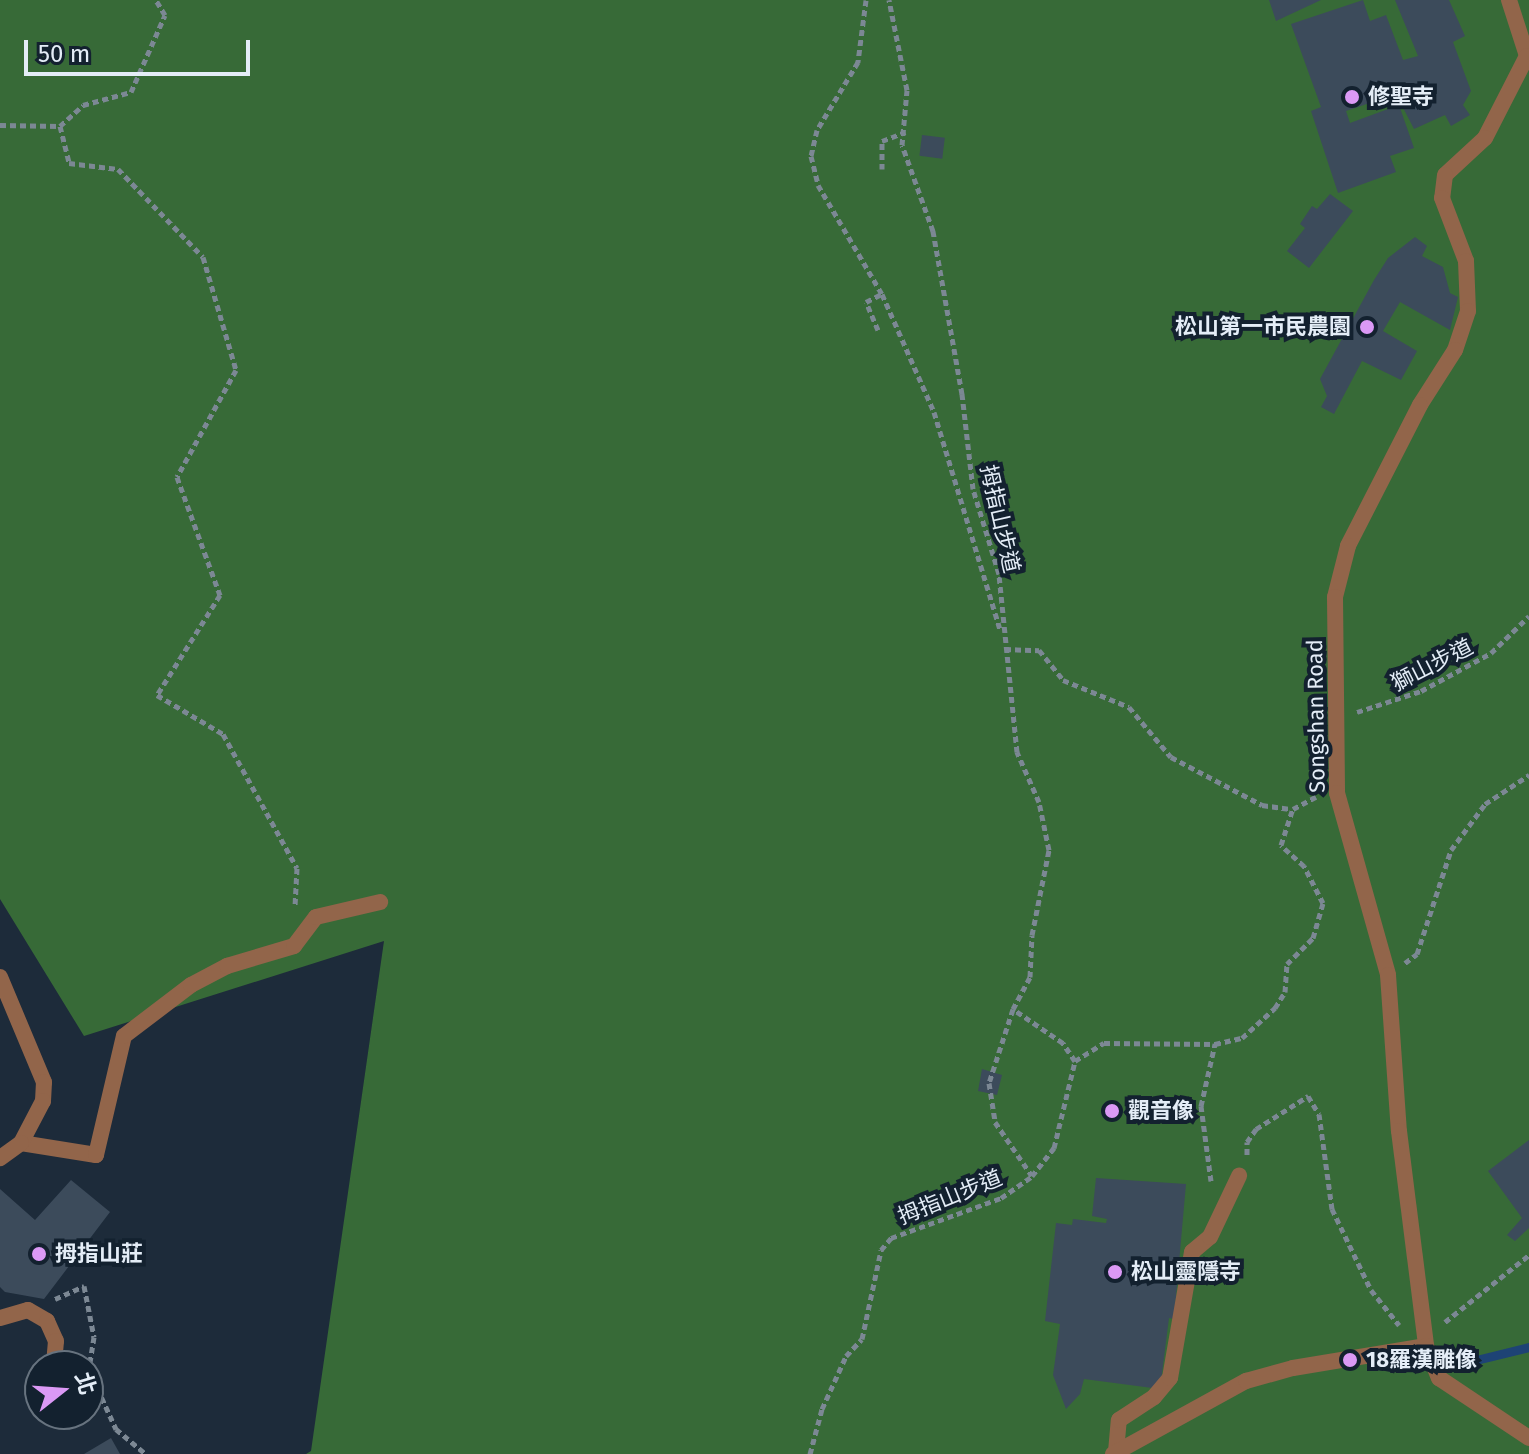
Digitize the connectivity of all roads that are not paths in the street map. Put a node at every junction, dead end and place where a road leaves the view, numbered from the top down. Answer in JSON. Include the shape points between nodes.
{"nodes":[{"id":1,"x":1509,"y":0,"type":"edge"},
{"id":2,"x":380,"y":902,"type":"dead end"},
{"id":3,"x":0,"y":977,"type":"edge"},
{"id":4,"x":21,"y":1143,"type":"junction"},
{"id":5,"x":0,"y":1158,"type":"edge"},
{"id":6,"x":1244,"y":1170,"type":"road end"},
{"id":7,"x":0,"y":1318,"type":"edge"},
{"id":8,"x":1426,"y":1346,"type":"junction"},
{"id":9,"x":55,"y":1350,"type":"edge"},
{"id":10,"x":1529,"y":1438,"type":"edge"},
{"id":11,"x":1115,"y":1453,"type":"edge"}],
"edges":[{"from":1,"to":8,"type":"street","name":"Songshan Road","via":[[1527,56],[1485,138],[1445,175],[1442,198],[1466,261],[1468,311],[1455,350],[1348,546],[1335,597],[1337,793],[1388,975],[1399,1131]]},
{"from":2,"to":4,"type":"street","via":[[316,917],[294,946],[215,972],[124,1036],[96,1155]]},
{"from":3,"to":4,"type":"street","via":[[44,1082],[43,1101]]},
{"from":4,"to":5,"type":"street"},
{"from":6,"to":11,"type":"street","via":[[1210,1237],[1192,1252],[1170,1378],[1154,1397],[1119,1420]]},
{"from":7,"to":9,"type":"street","via":[[28,1310],[47,1321]]},
{"from":8,"to":10,"type":"street","name":"Songshan Road","via":[[1439,1378]]},
{"from":8,"to":11,"type":"street","via":[[1246,1381]]}]}
